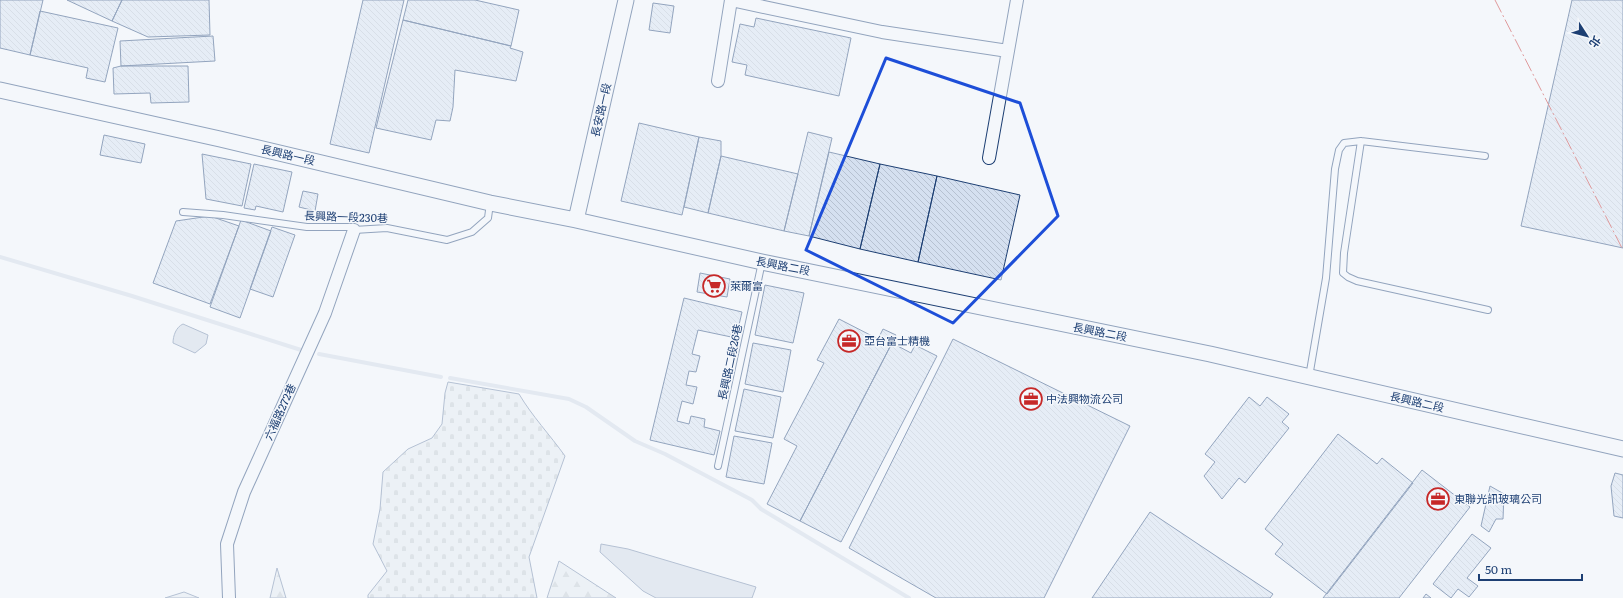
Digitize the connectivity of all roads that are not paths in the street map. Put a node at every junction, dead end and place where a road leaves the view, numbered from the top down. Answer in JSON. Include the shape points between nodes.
{"nodes":[{"id":1,"x":626,"y":0,"type":"edge"},
{"id":2,"x":1017,"y":0,"type":"edge"},
{"id":3,"x":1008,"y":51,"type":"junction"},
{"id":4,"x":718,"y":81,"type":"dead end"},
{"id":5,"x":0,"y":90,"type":"edge"},
{"id":6,"x":1360,"y":141,"type":"junction"},
{"id":7,"x":1485,"y":156,"type":"dead end"},
{"id":8,"x":989,"y":158,"type":"dead end"},
{"id":9,"x":490,"y":203,"type":"junction"},
{"id":10,"x":183,"y":212,"type":"dead end"},
{"id":11,"x":576,"y":220,"type":"junction"},
{"id":12,"x":354,"y":230,"type":"junction"},
{"id":13,"x":762,"y":262,"type":"junction"},
{"id":14,"x":1488,"y":310,"type":"dead end"},
{"id":15,"x":1308,"y":377,"type":"junction"},
{"id":16,"x":1623,"y":450,"type":"edge"},
{"id":17,"x":718,"y":466,"type":"dead end"},
{"id":18,"x":230,"y":598,"type":"edge"}],
"edges":[{"from":1,"to":11,"type":"street","name":"長安路一段"},
{"from":2,"to":3,"type":"street"},
{"from":3,"to":4,"type":"street","via":[[882,32],[731,0]]},
{"from":3,"to":8,"type":"street"},
{"from":5,"to":9,"type":"street","name":"長興路一段"},
{"from":6,"to":7,"type":"lane"},
{"from":6,"to":14,"type":"lane","via":[[1343,273],[1357,281]]},
{"from":6,"to":15,"type":"lane","via":[[1344,143],[1339,150],[1335,169],[1326,278]]},
{"from":9,"to":11,"type":"street","name":"長興路一段"},
{"from":9,"to":12,"type":"lane","name":"長興路一段230巷","via":[[488,218],[472,232],[447,240],[387,228]]},
{"from":10,"to":12,"type":"lane","name":"長興路一段230巷","via":[[306,227],[353,227]]},
{"from":11,"to":13,"type":"street","name":"長興路二段"},
{"from":12,"to":18,"type":"street","name":"六福路272巷","via":[[324,313],[244,492],[227,544]]},
{"from":13,"to":15,"type":"street","name":"長興路二段","via":[[1210,354]]},
{"from":13,"to":17,"type":"lane","name":"長興路二段26巷"},
{"from":15,"to":16,"type":"street","name":"長興路二段"}]}
